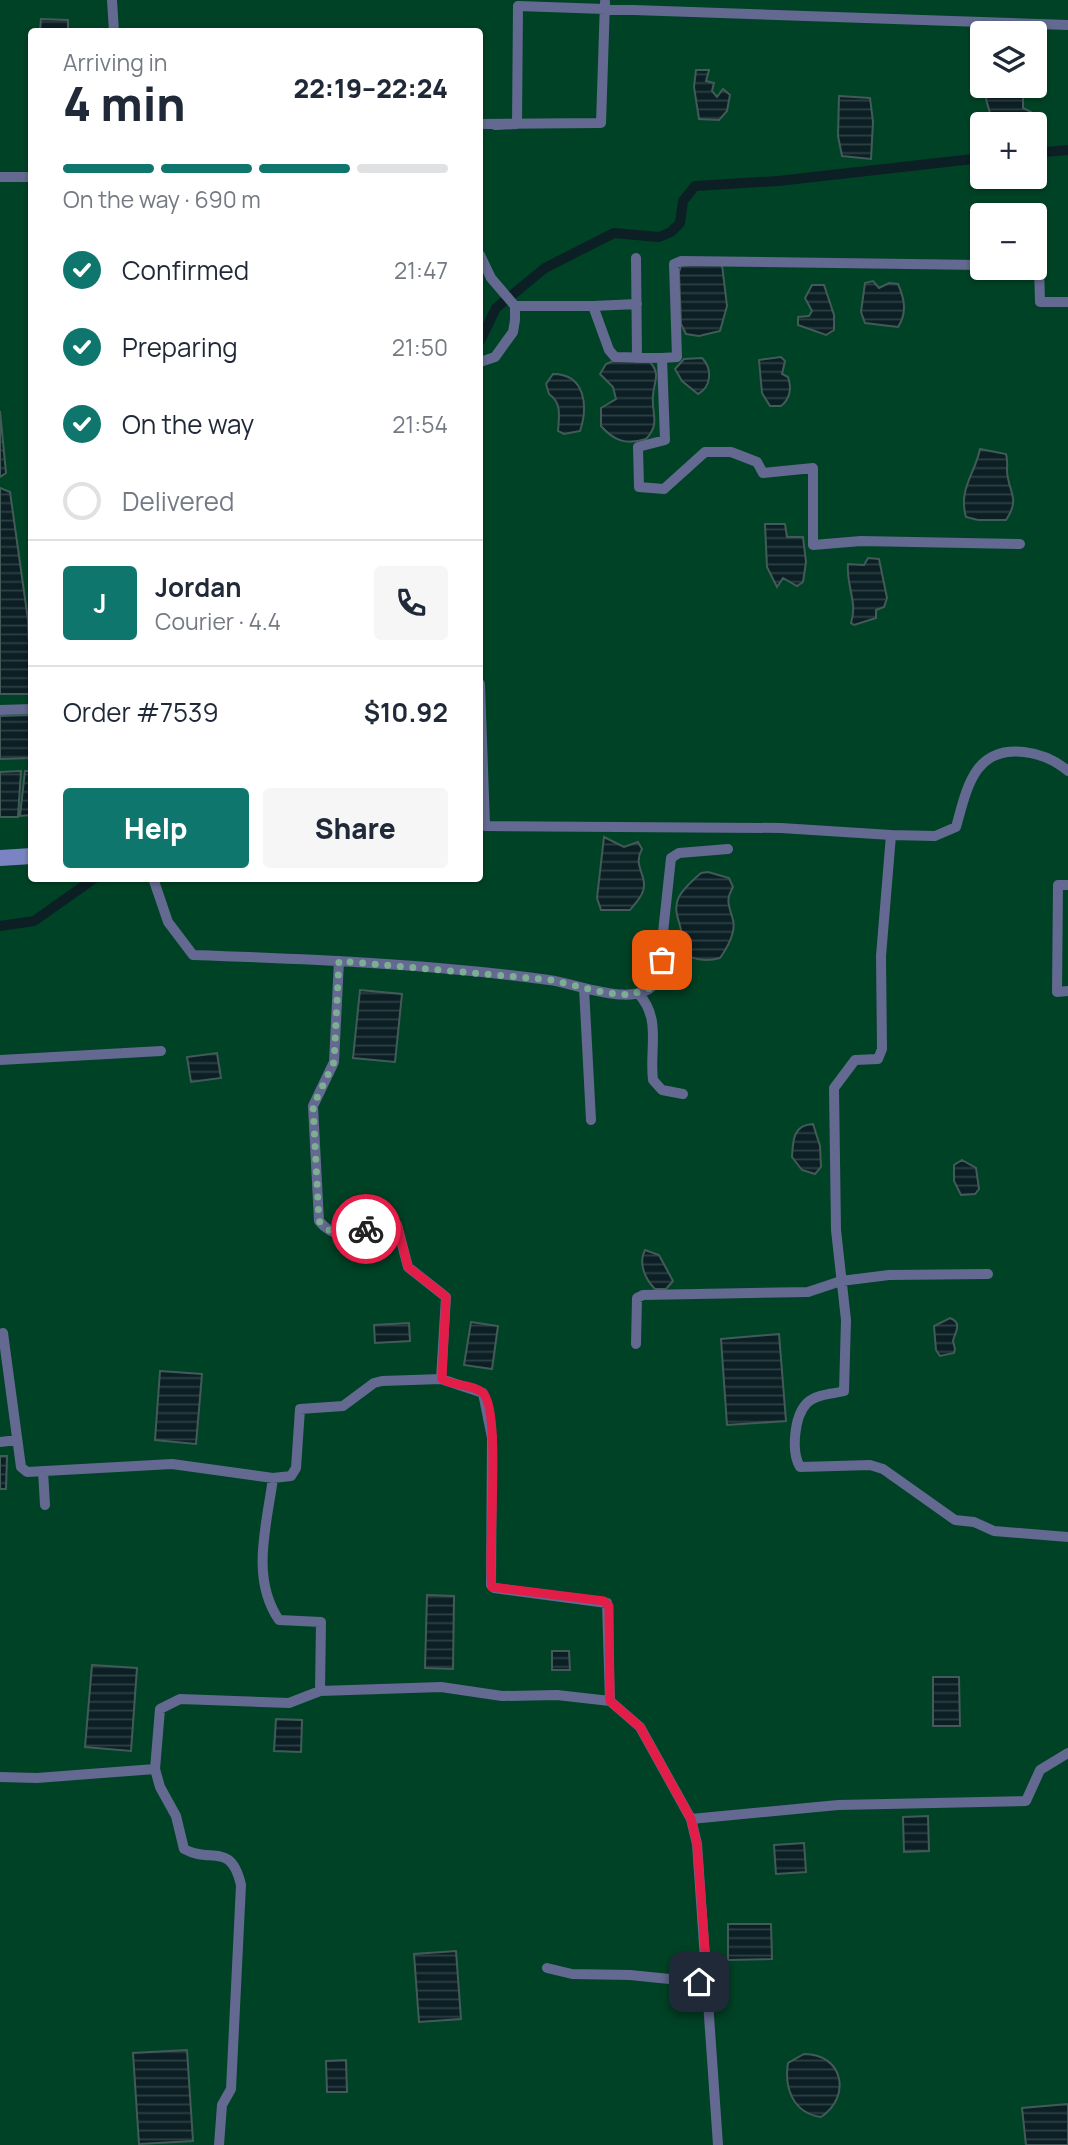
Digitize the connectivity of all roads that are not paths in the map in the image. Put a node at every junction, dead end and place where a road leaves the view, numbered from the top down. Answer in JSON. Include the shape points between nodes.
{"nodes":[{"id":1,"x":112,"y":0,"type":"edge"},
{"id":2,"x":605,"y":4,"type":"edge"},
{"id":3,"x":1068,"y":24,"type":"edge"},
{"id":4,"x":114,"y":28,"type":"edge"},
{"id":5,"x":483,"y":124,"type":"edge"},
{"id":6,"x":517,"y":124,"type":"junction"},
{"id":7,"x":495,"y":125,"type":"dead end"},
{"id":8,"x":0,"y":177,"type":"edge"},
{"id":9,"x":28,"y":177,"type":"edge"},
{"id":10,"x":636,"y":258,"type":"dead end"},
{"id":11,"x":483,"y":261,"type":"edge"},
{"id":12,"x":970,"y":265,"type":"edge"},
{"id":13,"x":1039,"y":280,"type":"edge"},
{"id":14,"x":1068,"y":302,"type":"edge"},
{"id":15,"x":637,"y":304,"type":"junction"},
{"id":16,"x":515,"y":306,"type":"junction"},
{"id":17,"x":593,"y":306,"type":"junction"},
{"id":18,"x":637,"y":358,"type":"junction"},
{"id":19,"x":662,"y":358,"type":"junction"},
{"id":20,"x":483,"y":361,"type":"edge"},
{"id":21,"x":1020,"y":544,"type":"dead end"},
{"id":22,"x":28,"y":709,"type":"edge"},
{"id":23,"x":0,"y":710,"type":"edge"},
{"id":24,"x":483,"y":769,"type":"edge"},
{"id":25,"x":1068,"y":771,"type":"edge"},
{"id":26,"x":891,"y":835,"type":"junction"},
{"id":27,"x":728,"y":849,"type":"dead end"},
{"id":28,"x":28,"y":856,"type":"edge"},
{"id":29,"x":0,"y":858,"type":"edge"},
{"id":30,"x":154,"y":882,"type":"edge"},
{"id":31,"x":1068,"y":884,"type":"edge"},
{"id":32,"x":339,"y":961,"type":"junction"},
{"id":33,"x":584,"y":988,"type":"junction"},
{"id":34,"x":1068,"y":990,"type":"edge"},
{"id":35,"x":638,"y":993,"type":"junction"},
{"id":36,"x":161,"y":1051,"type":"dead end"},
{"id":37,"x":0,"y":1060,"type":"edge"},
{"id":38,"x":683,"y":1094,"type":"dead end"},
{"id":39,"x":591,"y":1119,"type":"dead end"},
{"id":40,"x":988,"y":1274,"type":"dead end"},
{"id":41,"x":841,"y":1282,"type":"junction"},
{"id":42,"x":3,"y":1333,"type":"dead end"},
{"id":43,"x":636,"y":1344,"type":"dead end"},
{"id":44,"x":442,"y":1379,"type":"junction"},
{"id":45,"x":17,"y":1440,"type":"junction"},
{"id":46,"x":0,"y":1443,"type":"edge"},
{"id":47,"x":43,"y":1471,"type":"junction"},
{"id":48,"x":273,"y":1478,"type":"junction"},
{"id":49,"x":45,"y":1505,"type":"dead end"},
{"id":50,"x":1068,"y":1537,"type":"edge"},
{"id":51,"x":320,"y":1691,"type":"junction"},
{"id":52,"x":610,"y":1701,"type":"junction"},
{"id":53,"x":1068,"y":1753,"type":"edge"},
{"id":54,"x":155,"y":1769,"type":"junction"},
{"id":55,"x":0,"y":1777,"type":"edge"},
{"id":56,"x":691,"y":1819,"type":"junction"},
{"id":57,"x":547,"y":1968,"type":"dead end"},
{"id":58,"x":707,"y":1975,"type":"junction"},
{"id":59,"x":219,"y":2145,"type":"edge"},
{"id":60,"x":718,"y":2145,"type":"edge"}],
"edges":[{"from":1,"to":4,"type":"street"},
{"from":2,"to":3,"type":"street"},
{"from":2,"to":6,"type":"street","via":[[601,123]]},
{"from":2,"to":6,"type":"street","via":[[518,6]]},
{"from":5,"to":6,"type":"street"},
{"from":6,"to":7,"type":"street"},
{"from":8,"to":9,"type":"street"},
{"from":10,"to":15,"type":"street"},
{"from":11,"to":16,"type":"street","via":[[491,278]]},
{"from":12,"to":19,"type":"street","via":[[681,261],[674,264],[677,356]]},
{"from":13,"to":14,"type":"street","via":[[1040,302]]},
{"from":15,"to":17,"type":"street"},
{"from":15,"to":18,"type":"street"},
{"from":16,"to":17,"type":"street"},
{"from":16,"to":20,"type":"street","via":[[513,332],[495,357]]},
{"from":17,"to":18,"type":"street","via":[[611,354]]},
{"from":18,"to":19,"type":"street"},
{"from":19,"to":21,"type":"street","via":[[665,440],[638,447],[639,487],[664,489],[705,452],[731,452],[757,462],[763,473],[813,468],[813,545],[861,541]]},
{"from":22,"to":23,"type":"street"},
{"from":24,"to":26,"type":"street","via":[[485,826],[781,828]]},
{"from":25,"to":26,"type":"street","via":[[1037,753],[1009,750],[993,755],[980,764],[965,793],[956,827],[935,836]]},
{"from":26,"to":41,"type":"street","via":[[881,956],[882,1049],[878,1059],[855,1060],[834,1088]]},
{"from":27,"to":35,"type":"street","via":[[679,853],[671,858],[658,979],[653,987]]},
{"from":28,"to":29,"type":"street"},
{"from":30,"to":32,"type":"street","via":[[168,922],[193,955]]},
{"from":31,"to":34,"type":"street","via":[[1058,885],[1057,992]]},
{"from":32,"to":33,"type":"street","via":[[551,980]]},
{"from":32,"to":44,"type":"street","via":[[334,1062],[313,1106],[319,1221],[328,1232],[341,1235],[397,1224],[408,1267],[446,1297]]},
{"from":33,"to":35,"type":"street"},
{"from":33,"to":39,"type":"street"},
{"from":35,"to":38,"type":"street","via":[[650,1006],[653,1021],[653,1080],[662,1090]]},
{"from":36,"to":37,"type":"street"},
{"from":40,"to":41,"type":"street","via":[[889,1275]]},
{"from":41,"to":43,"type":"street","via":[[798,1293],[643,1295],[637,1298]]},
{"from":41,"to":50,"type":"street","via":[[846,1320],[844,1391],[806,1404],[796,1439],[800,1467],[870,1465],[883,1469],[955,1520],[994,1531]]},
{"from":42,"to":45,"type":"street"},
{"from":44,"to":48,"type":"street","via":[[378,1381],[343,1406],[300,1409],[295,1473]]},
{"from":44,"to":52,"type":"street","via":[[485,1396],[492,1438],[492,1587],[607,1603]]},
{"from":45,"to":46,"type":"street"},
{"from":45,"to":47,"type":"street","via":[[22,1471]]},
{"from":47,"to":48,"type":"street","via":[[172,1464]]},
{"from":47,"to":49,"type":"street"},
{"from":48,"to":51,"type":"street","via":[[261,1557],[263,1576],[279,1620],[321,1622]]},
{"from":51,"to":52,"type":"street","via":[[441,1687],[502,1696],[557,1695]]},
{"from":51,"to":54,"type":"street","via":[[289,1703],[180,1699],[160,1709]]},
{"from":52,"to":56,"type":"street","via":[[640,1727]]},
{"from":53,"to":56,"type":"street","via":[[1040,1770],[1026,1801],[838,1805]]},
{"from":54,"to":55,"type":"street"},
{"from":54,"to":59,"type":"street","via":[[176,1816],[184,1849],[228,1858],[241,1885],[231,2089],[222,2105]]},
{"from":56,"to":58,"type":"street"},
{"from":57,"to":58,"type":"street","via":[[572,1974],[699,1982]]},
{"from":58,"to":60,"type":"street"}]}
